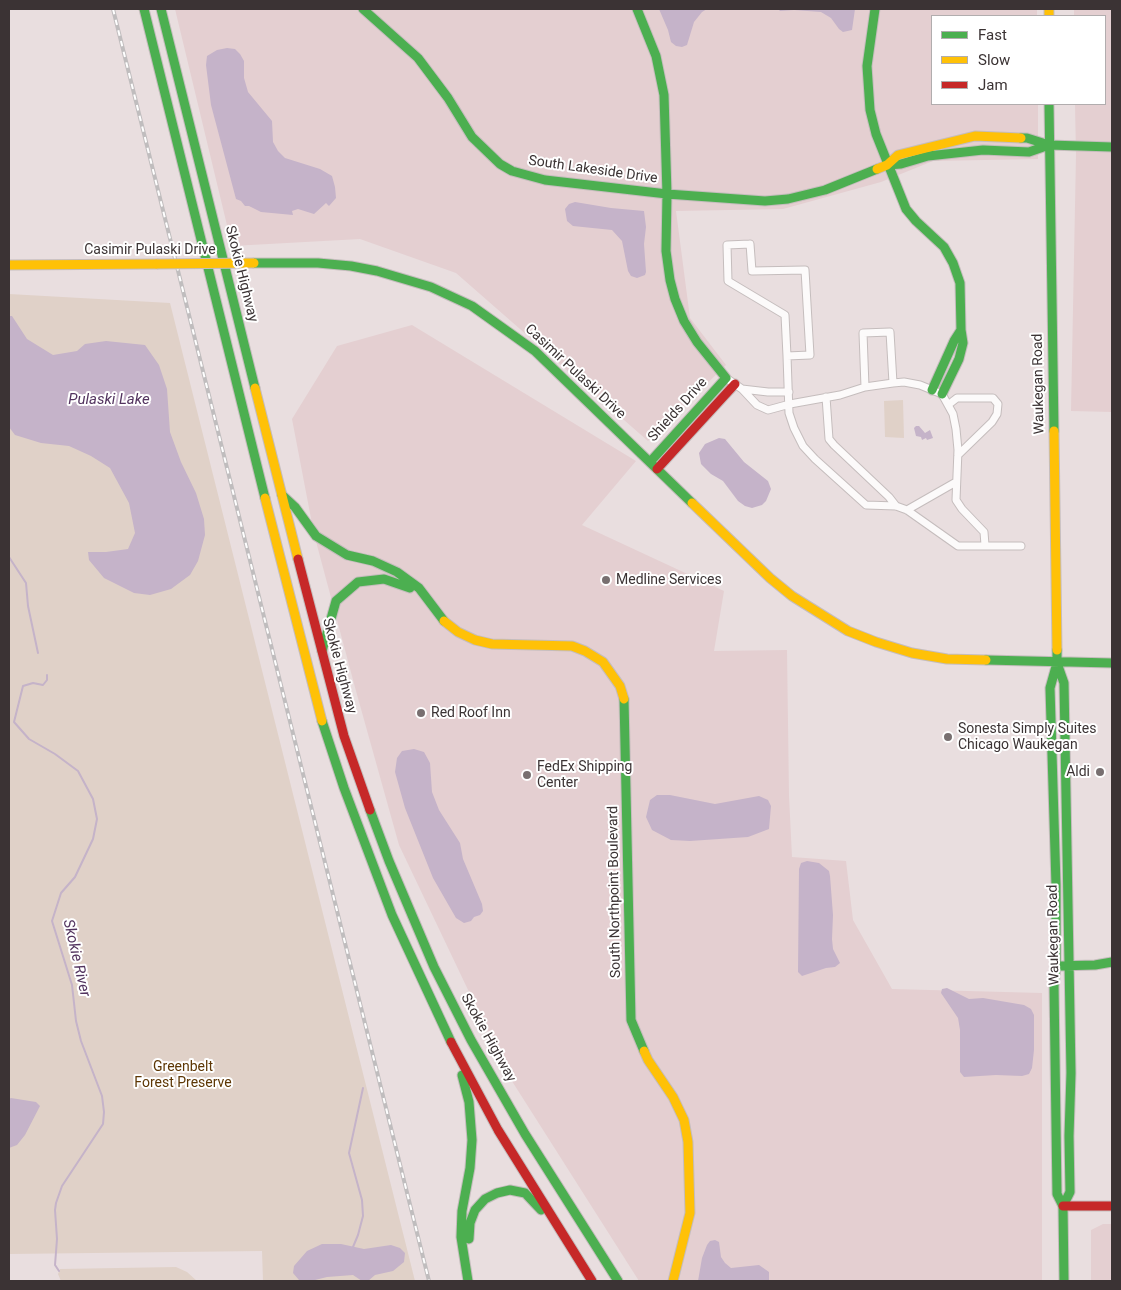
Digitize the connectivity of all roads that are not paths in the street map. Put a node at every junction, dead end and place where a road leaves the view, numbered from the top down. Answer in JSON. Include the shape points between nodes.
{"nodes":[{"id":1,"x":144,"y":9,"type":"edge"},
{"id":2,"x":161,"y":9,"type":"edge"},
{"id":3,"x":363,"y":9,"type":"edge"},
{"id":4,"x":637,"y":9,"type":"edge"},
{"id":5,"x":875,"y":9,"type":"edge"},
{"id":6,"x":1049,"y":105,"type":"edge"},
{"id":7,"x":1049,"y":145,"type":"junction"},
{"id":8,"x":1112,"y":147,"type":"edge"},
{"id":9,"x":887,"y":164,"type":"junction"},
{"id":10,"x":667,"y":194,"type":"junction"},
{"id":11,"x":9,"y":265,"type":"edge"},
{"id":12,"x":961,"y":330,"type":"junction"},
{"id":13,"x":951,"y":348,"type":"junction"},
{"id":14,"x":961,"y":352,"type":"junction"},
{"id":15,"x":787,"y":356,"type":"junction"},
{"id":16,"x":726,"y":378,"type":"junction"},
{"id":17,"x":894,"y":383,"type":"junction"},
{"id":18,"x":738,"y":386,"type":"junction"},
{"id":19,"x":865,"y":387,"type":"junction"},
{"id":20,"x":932,"y":390,"type":"junction"},
{"id":21,"x":789,"y":392,"type":"junction"},
{"id":22,"x":942,"y":394,"type":"junction"},
{"id":23,"x":826,"y":397,"type":"junction"},
{"id":24,"x":790,"y":404,"type":"junction"},
{"id":25,"x":948,"y":405,"type":"junction"},
{"id":26,"x":958,"y":455,"type":"junction"},
{"id":27,"x":650,"y":462,"type":"junction"},
{"id":28,"x":657,"y":469,"type":"junction"},
{"id":29,"x":956,"y":482,"type":"junction"},
{"id":30,"x":282,"y":495,"type":"junction"},
{"id":31,"x":896,"y":506,"type":"junction"},
{"id":32,"x":907,"y":510,"type":"junction"},
{"id":33,"x":985,"y":545,"type":"junction"},
{"id":34,"x":1021,"y":546,"type":"dead end"},
{"id":35,"x":444,"y":621,"type":"junction"},
{"id":36,"x":321,"y":653,"type":"junction"},
{"id":37,"x":1057,"y":663,"type":"junction"},
{"id":38,"x":1112,"y":663,"type":"edge"},
{"id":39,"x":1112,"y":962,"type":"edge"},
{"id":40,"x":1056,"y":966,"type":"junction"},
{"id":41,"x":1068,"y":967,"type":"junction"},
{"id":42,"x":442,"y":1021,"type":"junction"},
{"id":43,"x":1063,"y":1206,"type":"junction"},
{"id":44,"x":1112,"y":1206,"type":"edge"},
{"id":45,"x":583,"y":1266,"type":"junction"},
{"id":46,"x":468,"y":1281,"type":"edge"},
{"id":47,"x":476,"y":1281,"type":"edge"},
{"id":48,"x":592,"y":1281,"type":"edge"},
{"id":49,"x":618,"y":1281,"type":"edge"},
{"id":50,"x":674,"y":1281,"type":"edge"},
{"id":51,"x":1064,"y":1281,"type":"edge"}],
"edges":[{"from":1,"to":42,"type":"main road","via":[[325,731],[373,867]]},
{"from":2,"to":30,"type":"main road","name":"Skokie Highway"},
{"from":3,"to":10,"type":"main road","name":"South Lakeside Drive","via":[[418,58],[472,137],[505,167],[545,180]]},
{"from":4,"to":10,"type":"main road","name":"Shields Drive","via":[[650,38],[664,95]]},
{"from":5,"to":9,"type":"main road","via":[[867,66],[868,95],[876,134]]},
{"from":6,"to":7,"type":"main road","name":"Waukegan Road"},
{"from":7,"to":8,"type":"main road"},
{"from":7,"to":9,"type":"main road","name":"South Lakeside Drive","via":[[1029,152],[983,150]]},
{"from":7,"to":9,"type":"main road","name":"South Lakeside Drive","via":[[1027,138],[975,136],[898,155]]},
{"from":7,"to":37,"type":"main road","name":"Waukegan Road"},
{"from":9,"to":10,"type":"main road","name":"South Lakeside Drive","via":[[825,190],[788,199],[736,200]]},
{"from":9,"to":12,"type":"main road","via":[[906,209],[944,246],[953,263],[960,283]]},
{"from":10,"to":16,"type":"main road","name":"Shields Drive","via":[[666,251],[675,299],[697,342]]},
{"from":11,"to":27,"type":"main road","name":"Casimir Pulaski Drive","bridge":true,"via":[[318,263],[351,266],[405,278],[472,306],[502,326],[535,351]]},
{"from":12,"to":13,"type":"main road"},
{"from":12,"to":14,"type":"main road","via":[[964,343]]},
{"from":13,"to":14,"type":"street"},
{"from":13,"to":20,"type":"main road"},
{"from":14,"to":22,"type":"main road"},
{"from":15,"to":15,"type":"street","via":[[785,315],[728,281],[727,245],[750,244],[752,271],[805,270],[810,355]]},
{"from":15,"to":21,"type":"street"},
{"from":16,"to":18,"type":"street"},
{"from":16,"to":27,"type":"main road","name":"Shields Drive"},
{"from":17,"to":19,"type":"street"},
{"from":17,"to":19,"type":"street","via":[[890,332],[862,333]]},
{"from":17,"to":20,"type":"street","via":[[920,384]]},
{"from":18,"to":21,"type":"street"},
{"from":18,"to":24,"type":"street","via":[[768,410]]},
{"from":18,"to":28,"type":"main road","name":"Shields Drive"},
{"from":19,"to":23,"type":"street"},
{"from":20,"to":22,"type":"street"},
{"from":21,"to":24,"type":"street"},
{"from":22,"to":25,"type":"street"},
{"from":23,"to":24,"type":"street"},
{"from":23,"to":31,"type":"street","via":[[829,439]]},
{"from":24,"to":31,"type":"street","via":[[794,428],[803,446],[815,459],[866,505]]},
{"from":25,"to":26,"type":"street","via":[[956,429]]},
{"from":25,"to":26,"type":"street","via":[[957,398],[993,398],[998,404],[992,422]]},
{"from":26,"to":29,"type":"street"},
{"from":27,"to":28,"type":"main road","name":"Casimir Pulaski Drive"},
{"from":28,"to":37,"type":"main road","name":"Casimir Pulaski Drive","via":[[784,590],[848,631],[912,653],[947,659]]},
{"from":29,"to":32,"type":"street"},
{"from":29,"to":33,"type":"street","via":[[956,500],[984,532]]},
{"from":30,"to":35,"type":"main road","via":[[316,536],[347,555],[373,561],[397,572],[419,588]]},
{"from":30,"to":36,"type":"main road","name":"Skokie Highway"},
{"from":31,"to":32,"type":"street"},
{"from":32,"to":33,"type":"street","via":[[958,546]]},
{"from":33,"to":34,"type":"street"},
{"from":35,"to":36,"type":"main road","via":[[411,589],[399,582],[384,579],[358,582],[336,601]]},
{"from":35,"to":50,"type":"main road","name":"South Northpoint Boulevard","via":[[458,632],[492,644],[572,646],[602,662],[620,686],[625,702],[631,1020],[648,1060],[684,1120],[688,1142],[690,1213]]},
{"from":36,"to":49,"type":"main road","name":"Skokie Highway","via":[[366,801],[434,967],[525,1134]]},
{"from":37,"to":38,"type":"main road","name":"Casimir Pulaski Drive"},
{"from":37,"to":40,"type":"main road","name":"Waukegan Road","via":[[1050,688]]},
{"from":37,"to":41,"type":"main road","name":"Waukegan Road","via":[[1064,683]]},
{"from":39,"to":41,"type":"main road"},
{"from":40,"to":41,"type":"main road"},
{"from":40,"to":43,"type":"main road","name":"Waukegan Road","via":[[1057,1194]]},
{"from":41,"to":43,"type":"main road","name":"Waukegan Road","via":[[1070,1192]]},
{"from":42,"to":45,"type":"main road","via":[[498,1130]]},
{"from":42,"to":46,"type":"main road","via":[[470,1102],[470,1168],[462,1210]]},
{"from":43,"to":44,"type":"main road"},
{"from":43,"to":51,"type":"main road","name":"Waukegan Road"},
{"from":45,"to":47,"type":"main road","via":[[534,1201],[525,1193],[510,1190],[484,1199],[470,1223],[469,1246]]},
{"from":45,"to":48,"type":"main road"}]}
